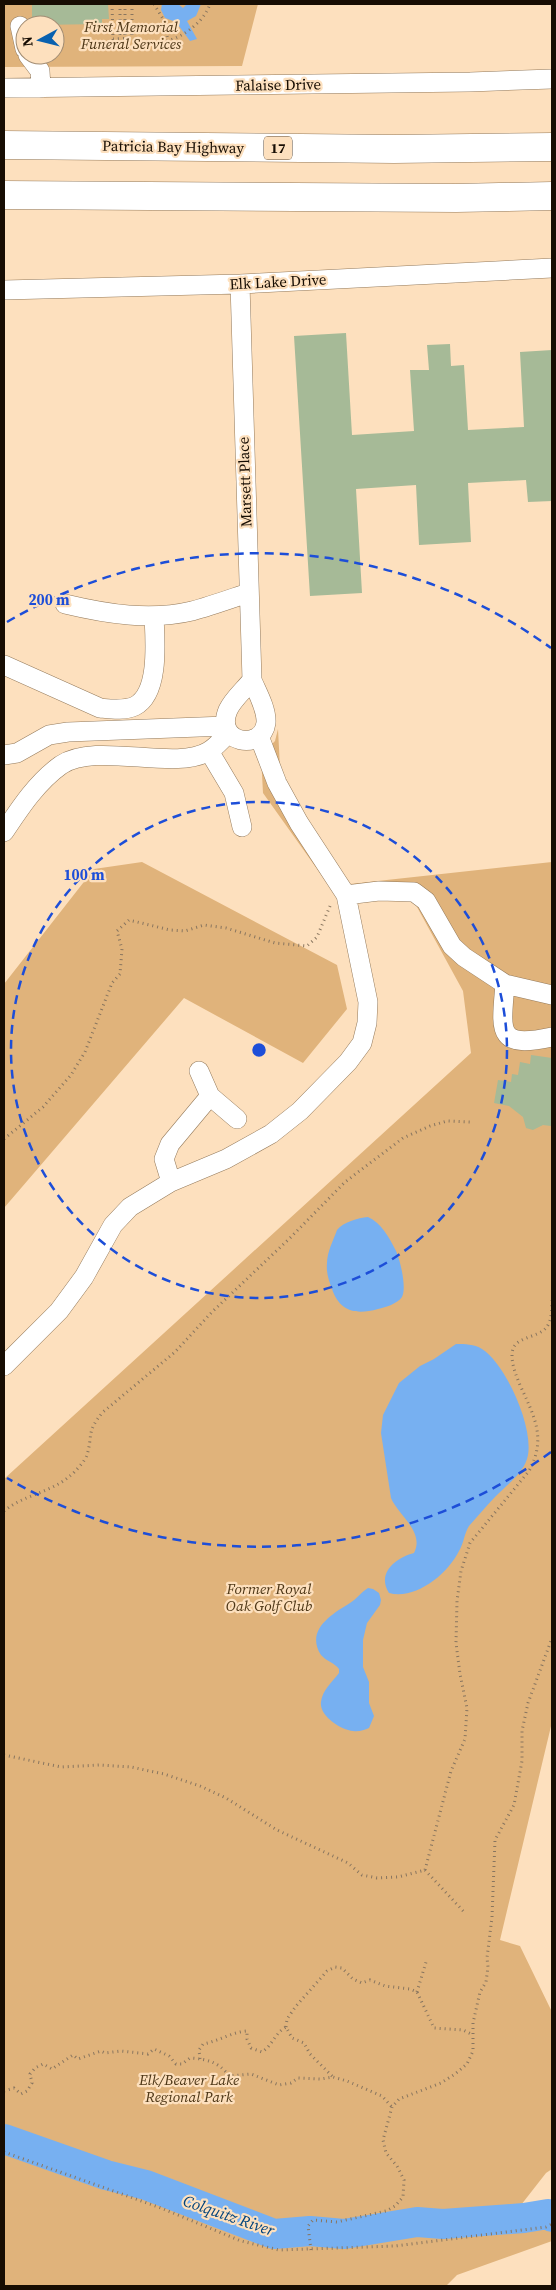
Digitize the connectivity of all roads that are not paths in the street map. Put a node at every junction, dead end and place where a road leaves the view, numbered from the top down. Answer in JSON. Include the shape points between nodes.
{"nodes":[{"id":1,"x":36,"y":65,"type":"edge"},
{"id":2,"x":552,"y":79,"type":"edge"},
{"id":3,"x":4,"y":88,"type":"edge"},
{"id":4,"x":41,"y":88,"type":"junction"},
{"id":5,"x":4,"y":145,"type":"edge"},
{"id":6,"x":552,"y":147,"type":"edge"},
{"id":7,"x":4,"y":195,"type":"edge"},
{"id":8,"x":552,"y":196,"type":"edge"},
{"id":9,"x":552,"y":268,"type":"edge"},
{"id":10,"x":240,"y":284,"type":"junction"},
{"id":11,"x":4,"y":290,"type":"edge"},
{"id":12,"x":248,"y":593,"type":"junction"},
{"id":13,"x":65,"y":604,"type":"dead end"},
{"id":14,"x":154,"y":616,"type":"junction"},
{"id":15,"x":4,"y":665,"type":"edge"},
{"id":16,"x":252,"y":680,"type":"junction"},
{"id":17,"x":228,"y":729,"type":"junction"},
{"id":18,"x":259,"y":736,"type":"junction"},
{"id":19,"x":209,"y":751,"type":"junction"},
{"id":20,"x":4,"y":755,"type":"edge"},
{"id":21,"x":242,"y":827,"type":"dead end"},
{"id":22,"x":4,"y":832,"type":"edge"},
{"id":23,"x":338,"y":899,"type":"junction"},
{"id":24,"x":505,"y":984,"type":"junction"},
{"id":25,"x":552,"y":995,"type":"edge"},
{"id":26,"x":552,"y":1037,"type":"edge"},
{"id":27,"x":199,"y":1071,"type":"dead end"},
{"id":28,"x":210,"y":1096,"type":"junction"},
{"id":29,"x":237,"y":1119,"type":"dead end"},
{"id":30,"x":171,"y":1182,"type":"junction"},
{"id":31,"x":4,"y":1366,"type":"edge"}],
"edges":[{"from":1,"to":4,"type":"street","via":[[40,71]]},
{"from":2,"to":4,"type":"street","name":"Falaise Drive"},
{"from":3,"to":4,"type":"street","name":"Falaise Drive"},
{"from":5,"to":6,"type":"highway","name":"Patricia Bay Highway","number":"17","via":[[394,149]]},
{"from":7,"to":8,"type":"highway"},
{"from":9,"to":10,"type":"street","name":"Elk Lake Drive"},
{"from":10,"to":11,"type":"street","name":"Elk Lake Drive"},
{"from":10,"to":12,"type":"street","name":"Marsett Place"},
{"from":12,"to":14,"type":"street","via":[[192,611]]},
{"from":12,"to":16,"type":"street","name":"Marsett Place"},
{"from":13,"to":14,"type":"street","via":[[106,614]]},
{"from":14,"to":15,"type":"street","via":[[156,661],[143,701],[133,707],[117,710],[100,708]]},
{"from":16,"to":17,"type":"street","via":[[228,709],[225,720]]},
{"from":16,"to":18,"type":"street","name":"Marsett Place","via":[[265,712],[266,723]]},
{"from":17,"to":18,"type":"street","via":[[236,739],[246,741]]},
{"from":17,"to":19,"type":"street"},
{"from":17,"to":20,"type":"street","via":[[68,732],[49,735],[17,752]]},
{"from":18,"to":23,"type":"street","via":[[277,783]]},
{"from":19,"to":21,"type":"street","via":[[234,793]]},
{"from":19,"to":22,"type":"street","via":[[189,758],[78,758],[62,765],[26,799]]},
{"from":23,"to":24,"type":"street","via":[[379,891],[414,892],[426,901],[452,946]]},
{"from":23,"to":30,"type":"street","via":[[368,1002],[368,1023],[362,1043],[300,1111],[271,1134],[226,1159]]},
{"from":24,"to":25,"type":"street"},
{"from":24,"to":26,"type":"street","via":[[503,1029],[510,1038],[523,1042]]},
{"from":27,"to":28,"type":"street"},
{"from":28,"to":29,"type":"street"},
{"from":28,"to":30,"type":"street","via":[[170,1144],[164,1159]]},
{"from":30,"to":31,"type":"street","via":[[130,1207],[113,1225],[84,1277],[59,1311]]}]}
